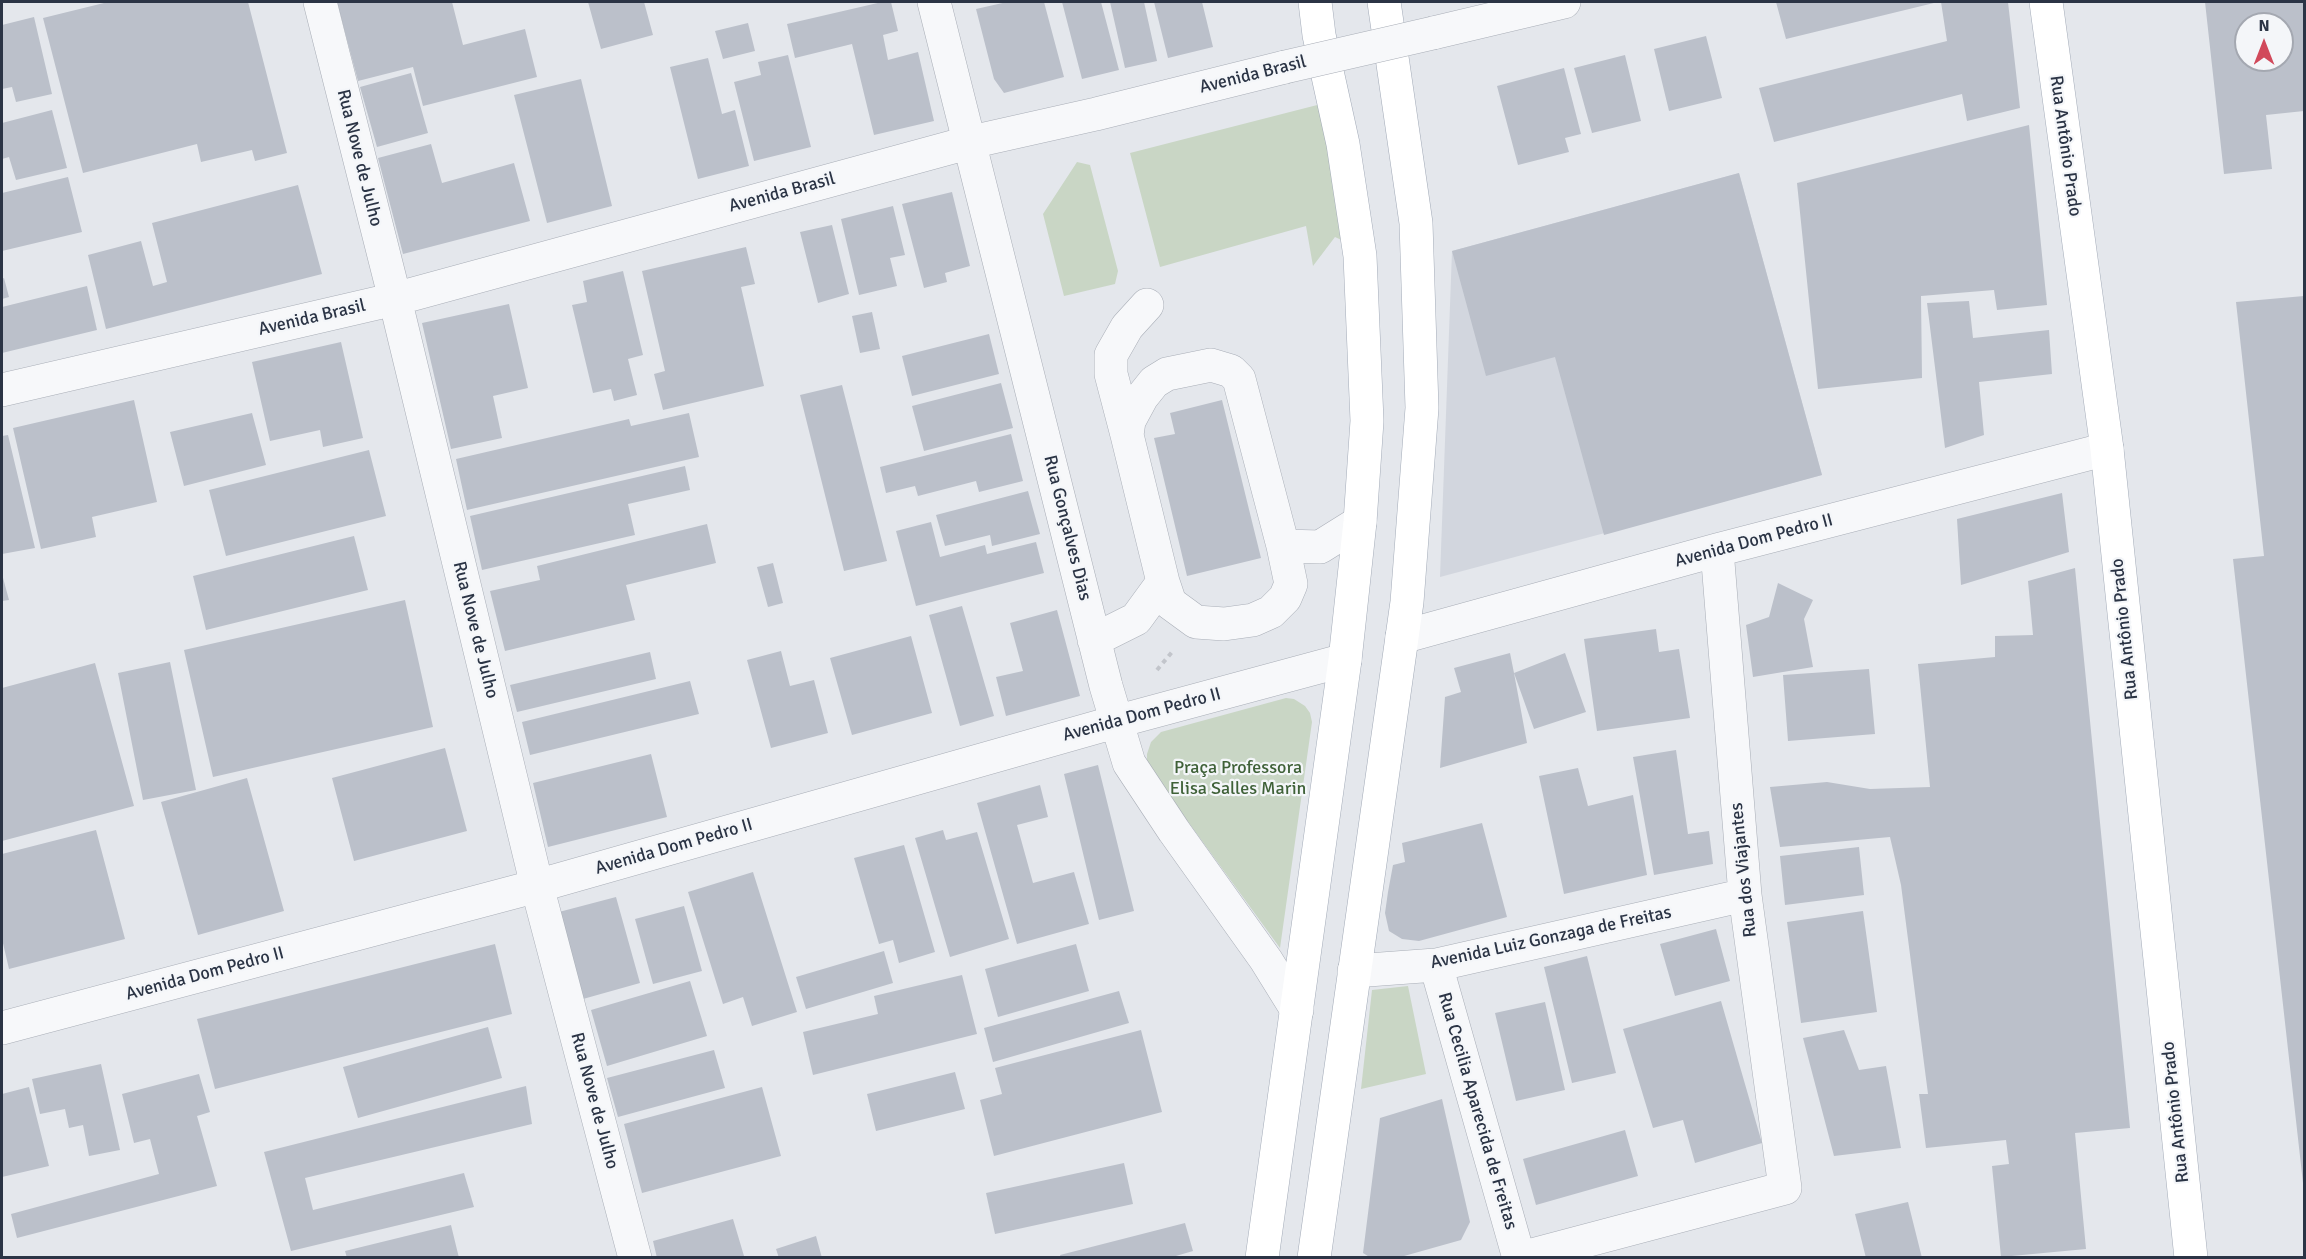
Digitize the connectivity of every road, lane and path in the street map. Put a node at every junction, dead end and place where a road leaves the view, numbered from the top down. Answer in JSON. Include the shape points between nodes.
{"nodes":[{"id":1,"x":320,"y":2,"type":"edge"},
{"id":2,"x":934,"y":2,"type":"edge"},
{"id":3,"x":1315,"y":2,"type":"edge"},
{"id":4,"x":1384,"y":2,"type":"edge"},
{"id":5,"x":1564,"y":2,"type":"edge"},
{"id":6,"x":2046,"y":2,"type":"edge"},
{"id":7,"x":971,"y":142,"type":"junction"},
{"id":8,"x":395,"y":299,"type":"junction"},
{"id":9,"x":1147,"y":305,"type":"dead end"},
{"id":10,"x":2,"y":390,"type":"edge"},
{"id":11,"x":1128,"y":435,"type":"junction"},
{"id":12,"x":2107,"y":449,"type":"junction"},
{"id":13,"x":1360,"y":522,"type":"junction"},
{"id":14,"x":1283,"y":546,"type":"junction"},
{"id":15,"x":1717,"y":550,"type":"junction"},
{"id":16,"x":1162,"y":582,"type":"junction"},
{"id":17,"x":1402,"y":637,"type":"junction"},
{"id":18,"x":1094,"y":640,"type":"junction"},
{"id":19,"x":1346,"y":660,"type":"junction"},
{"id":20,"x":1115,"y":722,"type":"junction"},
{"id":21,"x":537,"y":885,"type":"junction"},
{"id":22,"x":1745,"y":895,"type":"junction"},
{"id":23,"x":1436,"y":965,"type":"junction"},
{"id":24,"x":1354,"y":971,"type":"junction"},
{"id":25,"x":1297,"y":1010,"type":"junction"},
{"id":26,"x":2,"y":1028,"type":"edge"},
{"id":27,"x":635,"y":1257,"type":"edge"},
{"id":28,"x":1262,"y":1257,"type":"edge"},
{"id":29,"x":1314,"y":1257,"type":"edge"},
{"id":30,"x":1520,"y":1257,"type":"edge"},
{"id":31,"x":2191,"y":1257,"type":"edge"}],
"edges":[{"from":1,"to":8,"type":"street","name":"Rua Nove de Julho"},
{"from":2,"to":7,"type":"street","name":"Rua Gonçalves Dias"},
{"from":3,"to":13,"type":"main road","via":[[1360,256],[1366,421]]},
{"from":4,"to":17,"type":"main road","via":[[1416,224],[1422,408]]},
{"from":5,"to":7,"type":"street","name":"Avenida Brasil","bridge":true},
{"from":6,"to":12,"type":"main road","name":"Rua Antônio Prado"},
{"from":7,"to":8,"type":"street","name":"Avenida Brasil"},
{"from":7,"to":18,"type":"street","name":"Rua Gonçalves Dias"},
{"from":8,"to":10,"type":"street","name":"Avenida Brasil"},
{"from":8,"to":21,"type":"street","name":"Rua Nove de Julho"},
{"from":9,"to":11,"type":"street","via":[[1127,327],[1111,354],[1111,374]]},
{"from":11,"to":14,"type":"street","via":[[1129,421],[1154,382],[1167,374],[1211,365],[1231,371],[1239,379]]},
{"from":11,"to":16,"type":"street"},
{"from":12,"to":15,"type":"street","name":"Avenida Dom Pedro II"},
{"from":12,"to":31,"type":"main road","name":"Rua Antônio Prado"},
{"from":13,"to":14,"type":"street","via":[[1320,547]]},
{"from":13,"to":19,"type":"main road"},
{"from":14,"to":16,"type":"street","via":[[1291,584],[1285,598],[1271,612],[1253,620],[1196,622],[1170,603]]},
{"from":15,"to":17,"type":"street","name":"Avenida Dom Pedro II"},
{"from":15,"to":22,"type":"street","name":"Rua dos Viajantes"},
{"from":16,"to":18,"type":"street","via":[[1136,619]]},
{"from":17,"to":24,"type":"main road"},
{"from":18,"to":20,"type":"street","name":"Rua Gonçalves Dias"},
{"from":19,"to":20,"type":"street","name":"Avenida Dom Pedro II"},
{"from":19,"to":25,"type":"main road"},
{"from":20,"to":21,"type":"street","name":"Avenida Dom Pedro II"},
{"from":20,"to":25,"type":"street","name":"Rua Gonçalves Dias","via":[[1129,763]]},
{"from":21,"to":26,"type":"street","name":"Avenida Dom Pedro II"},
{"from":21,"to":27,"type":"street","name":"Rua Nove de Julho"},
{"from":22,"to":23,"type":"street","name":"Avenida Luiz Gonzaga de Freitas"},
{"from":22,"to":30,"type":"street","name":"Rua dos Viajantes","via":[[1785,1188]]},
{"from":23,"to":24,"type":"street","name":"Avenida Luiz Gonzaga de Freitas"},
{"from":23,"to":30,"type":"street","name":"Rua Cecilia Aparecida de Freitas"},
{"from":24,"to":29,"type":"main road"},
{"from":25,"to":28,"type":"main road"}]}
